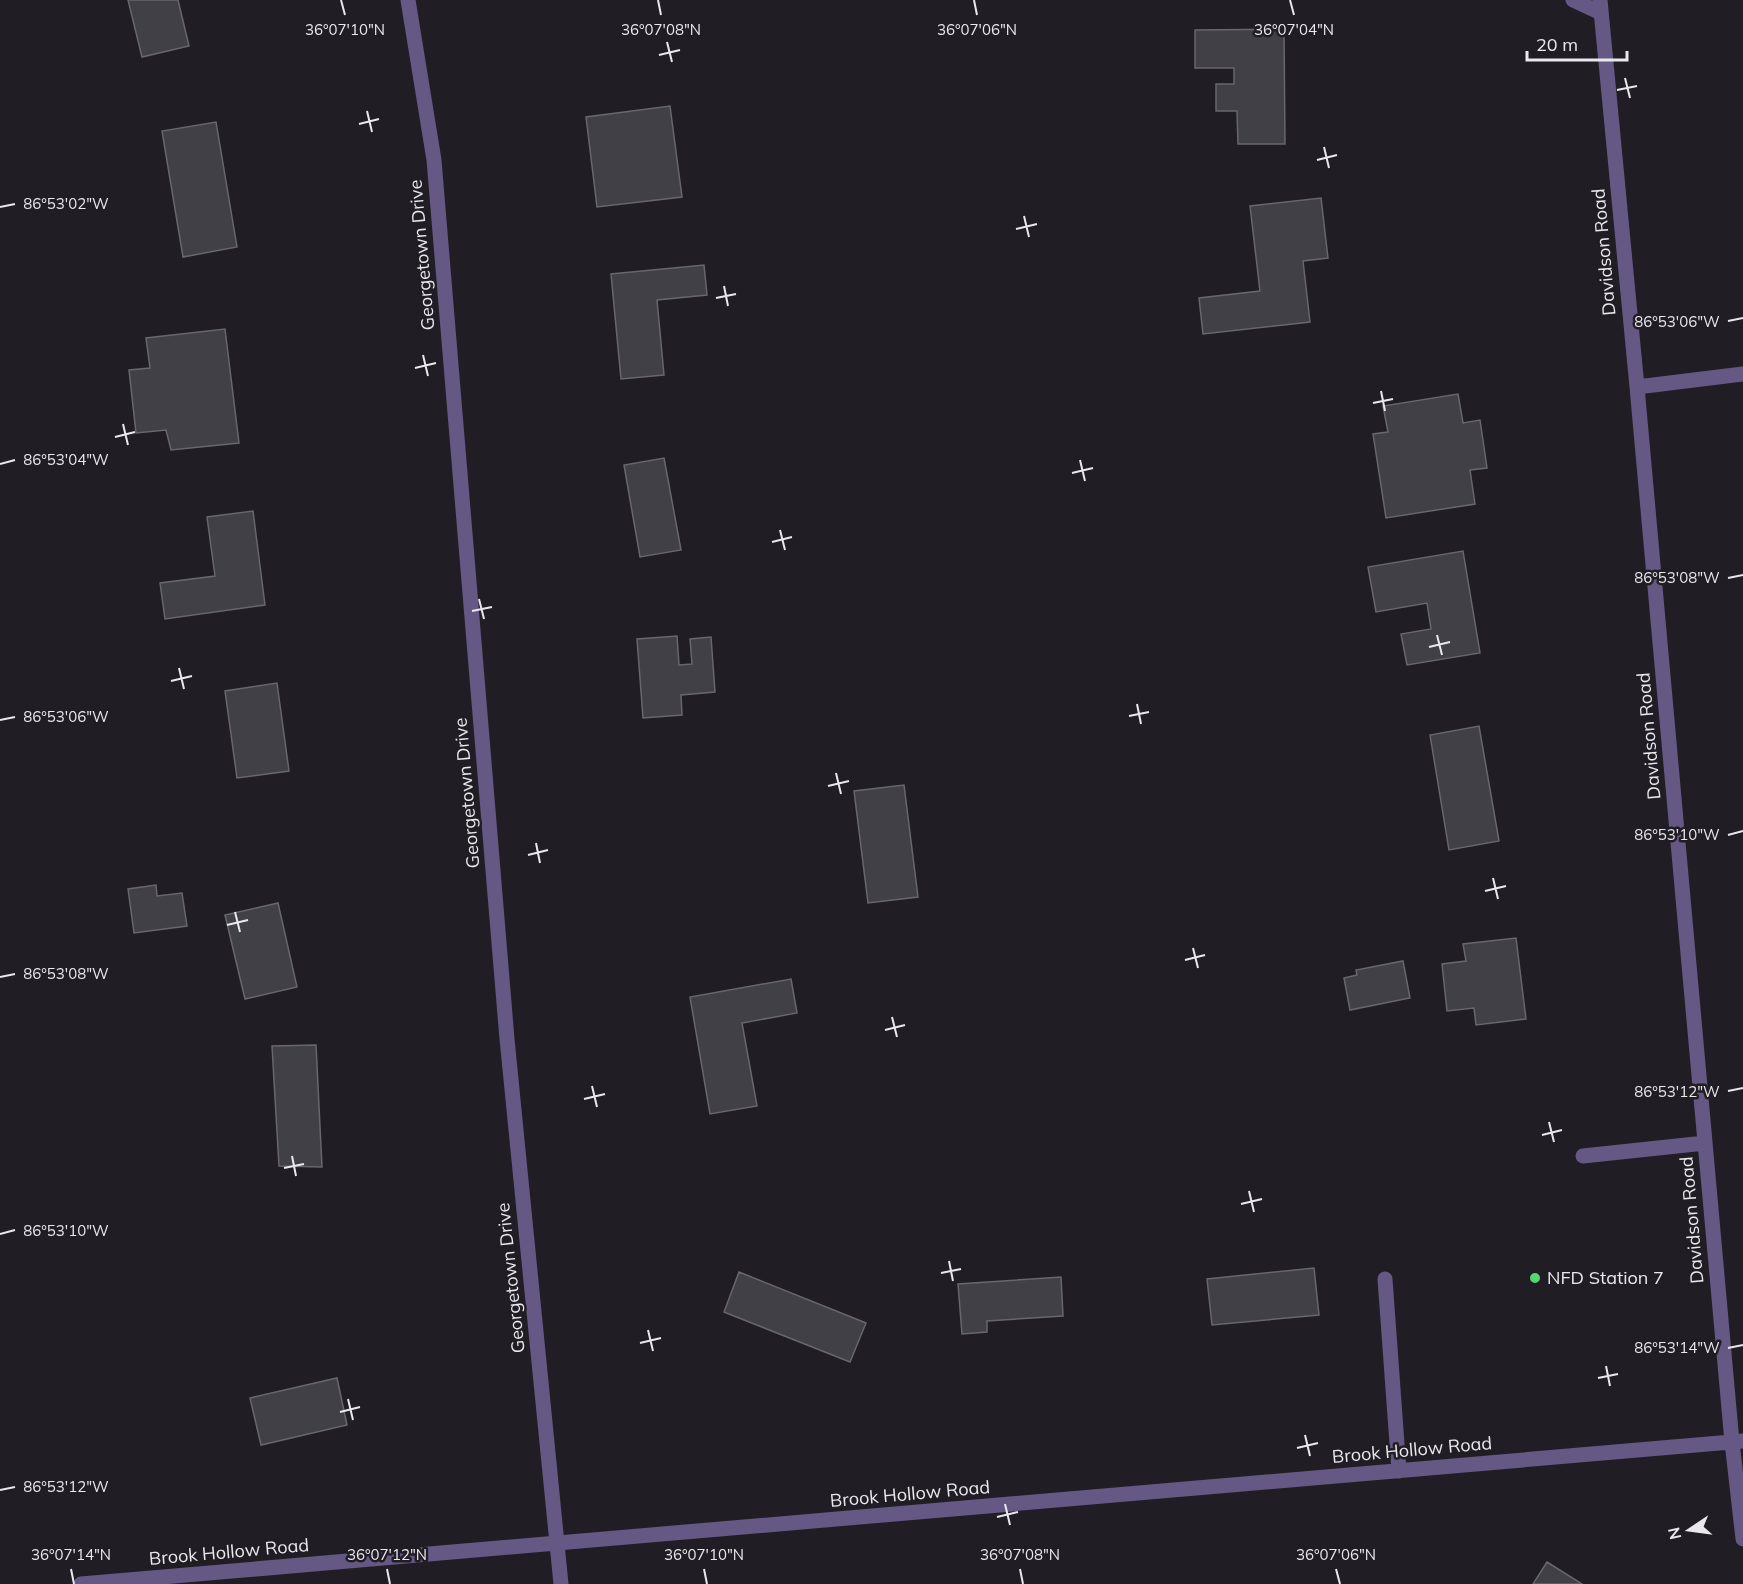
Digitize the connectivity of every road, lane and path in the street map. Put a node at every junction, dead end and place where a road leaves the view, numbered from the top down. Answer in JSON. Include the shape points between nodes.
{"nodes":[{"id":1,"x":408,"y":0,"type":"edge"},
{"id":2,"x":1573,"y":0,"type":"edge"},
{"id":3,"x":1600,"y":6,"type":"edge"},
{"id":4,"x":1743,"y":374,"type":"edge"},
{"id":5,"x":1637,"y":387,"type":"junction"},
{"id":6,"x":1705,"y":1143,"type":"junction"},
{"id":7,"x":1583,"y":1156,"type":"dead end"},
{"id":8,"x":1385,"y":1280,"type":"dead end"},
{"id":9,"x":1738,"y":1441,"type":"edge"},
{"id":10,"x":1399,"y":1471,"type":"junction"},
{"id":11,"x":1743,"y":1539,"type":"edge"},
{"id":12,"x":556,"y":1544,"type":"junction"},
{"id":13,"x":81,"y":1584,"type":"edge"},
{"id":14,"x":561,"y":1584,"type":"edge"}],
"edges":[{"from":1,"to":12,"type":"street","name":"Georgetown Drive","via":[[434,160],[507,1039]]},
{"from":2,"to":3,"type":"street"},
{"from":3,"to":5,"type":"street","name":"Davidson Road"},
{"from":4,"to":5,"type":"street"},
{"from":5,"to":6,"type":"street","name":"Davidson Road"},
{"from":6,"to":7,"type":"street"},
{"from":6,"to":9,"type":"street","name":"Davidson Road"},
{"from":8,"to":10,"type":"street"},
{"from":9,"to":10,"type":"street","name":"Brook Hollow Road"},
{"from":9,"to":11,"type":"street","name":"Davidson Road"},
{"from":10,"to":12,"type":"street","name":"Brook Hollow Road"},
{"from":12,"to":13,"type":"street","name":"Brook Hollow Road"},
{"from":12,"to":14,"type":"street","name":"Georgetown Drive"}]}
